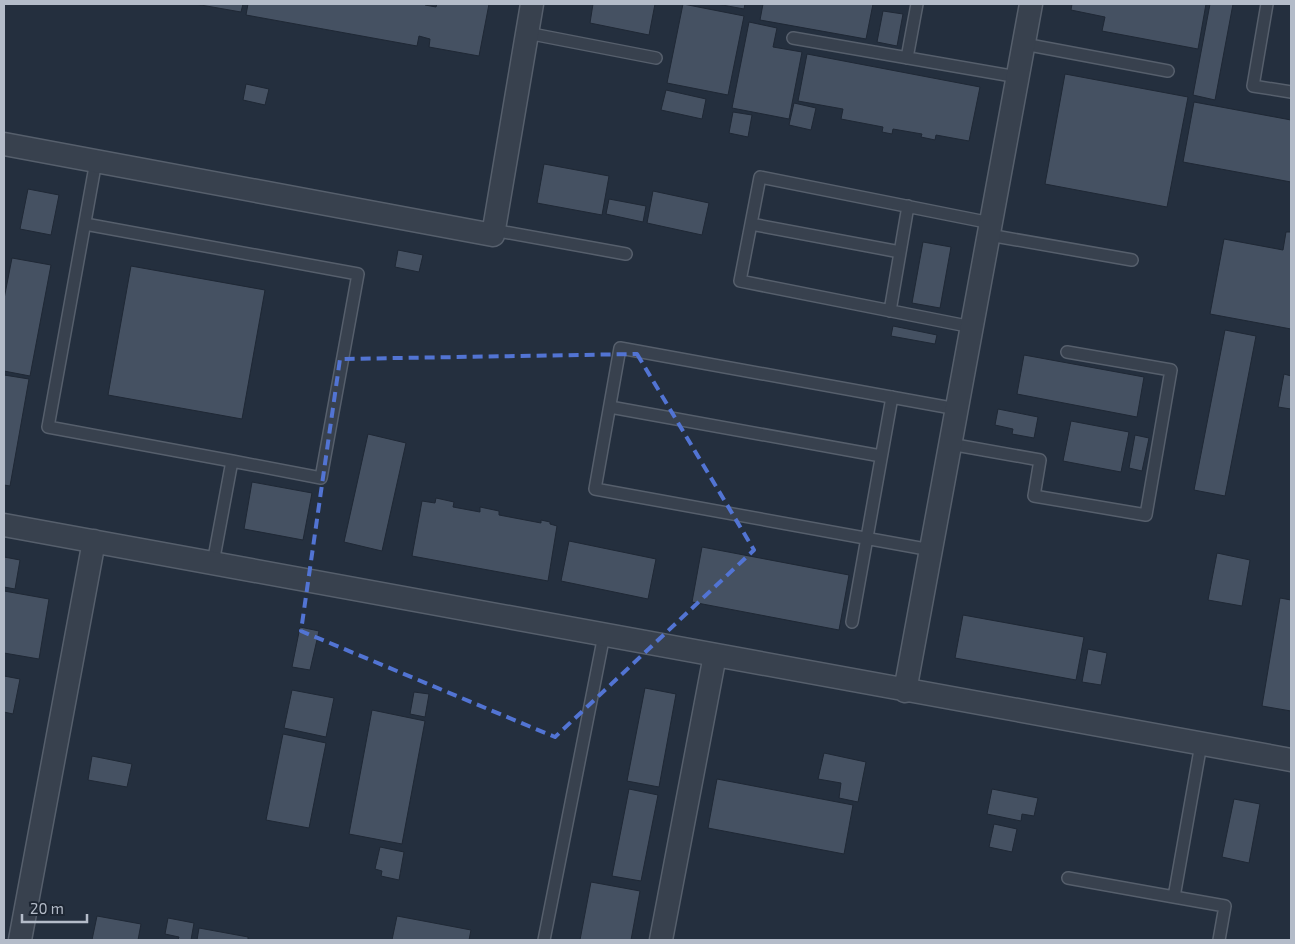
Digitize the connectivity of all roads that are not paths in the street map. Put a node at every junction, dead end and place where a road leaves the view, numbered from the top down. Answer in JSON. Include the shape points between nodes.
{"nodes":[{"id":1,"x":532,"y":4,"type":"edge"},
{"id":2,"x":917,"y":4,"type":"edge"},
{"id":3,"x":1031,"y":4,"type":"edge"},
{"id":4,"x":1267,"y":4,"type":"edge"},
{"id":5,"x":527,"y":33,"type":"junction"},
{"id":6,"x":793,"y":38,"type":"dead end"},
{"id":7,"x":1024,"y":44,"type":"junction"},
{"id":8,"x":656,"y":58,"type":"dead end"},
{"id":9,"x":907,"y":58,"type":"junction"},
{"id":10,"x":1168,"y":71,"type":"dead end"},
{"id":11,"x":1018,"y":77,"type":"junction"},
{"id":12,"x":1291,"y":92,"type":"edge"},
{"id":13,"x":4,"y":144,"type":"edge"},
{"id":14,"x":96,"y":161,"type":"junction"},
{"id":15,"x":908,"y":206,"type":"junction"},
{"id":16,"x":85,"y":224,"type":"junction"},
{"id":17,"x":751,"y":224,"type":"junction"},
{"id":18,"x":990,"y":229,"type":"junction"},
{"id":19,"x":494,"y":230,"type":"junction"},
{"id":20,"x":900,"y":252,"type":"junction"},
{"id":21,"x":626,"y":254,"type":"dead end"},
{"id":22,"x":1132,"y":260,"type":"dead end"},
{"id":23,"x":890,"y":311,"type":"junction"},
{"id":24,"x":972,"y":327,"type":"junction"},
{"id":25,"x":1067,"y":352,"type":"dead end"},
{"id":26,"x":892,"y":398,"type":"junction"},
{"id":27,"x":610,"y":407,"type":"junction"},
{"id":28,"x":957,"y":409,"type":"junction"},
{"id":29,"x":950,"y":444,"type":"junction"},
{"id":30,"x":882,"y":456,"type":"junction"},
{"id":31,"x":232,"y":461,"type":"junction"},
{"id":32,"x":4,"y":525,"type":"edge"},
{"id":33,"x":867,"y":539,"type":"junction"},
{"id":34,"x":94,"y":541,"type":"junction"},
{"id":35,"x":931,"y":550,"type":"junction"},
{"id":36,"x":214,"y":563,"type":"junction"},
{"id":37,"x":852,"y":622,"type":"dead end"},
{"id":38,"x":604,"y":635,"type":"junction"},
{"id":39,"x":715,"y":655,"type":"junction"},
{"id":40,"x":905,"y":691,"type":"junction"},
{"id":41,"x":1201,"y":744,"type":"junction"},
{"id":42,"x":1291,"y":760,"type":"edge"},
{"id":43,"x":1068,"y":878,"type":"dead end"},
{"id":44,"x":1174,"y":897,"type":"junction"},
{"id":45,"x":20,"y":940,"type":"edge"},
{"id":46,"x":544,"y":940,"type":"edge"},
{"id":47,"x":661,"y":940,"type":"edge"},
{"id":48,"x":1219,"y":940,"type":"edge"}],
"edges":[{"from":1,"to":5,"type":"street"},
{"from":2,"to":9,"type":"lane"},
{"from":3,"to":7,"type":"street"},
{"from":4,"to":12,"type":"lane","via":[[1253,86]]},
{"from":5,"to":8,"type":"lane"},
{"from":5,"to":19,"type":"street"},
{"from":6,"to":9,"type":"lane"},
{"from":7,"to":10,"type":"lane"},
{"from":7,"to":11,"type":"street"},
{"from":9,"to":11,"type":"lane"},
{"from":11,"to":18,"type":"street"},
{"from":13,"to":14,"type":"street"},
{"from":14,"to":16,"type":"lane"},
{"from":14,"to":19,"type":"street","via":[[493,235]]},
{"from":15,"to":17,"type":"lane","via":[[760,177]]},
{"from":15,"to":18,"type":"lane"},
{"from":15,"to":20,"type":"lane"},
{"from":16,"to":31,"type":"lane","via":[[48,428]]},
{"from":16,"to":31,"type":"lane","via":[[358,274],[321,478]]},
{"from":17,"to":20,"type":"lane"},
{"from":17,"to":23,"type":"lane","via":[[740,281]]},
{"from":18,"to":22,"type":"lane"},
{"from":18,"to":24,"type":"street"},
{"from":19,"to":21,"type":"lane"},
{"from":20,"to":23,"type":"lane"},
{"from":23,"to":24,"type":"lane"},
{"from":24,"to":28,"type":"street"},
{"from":25,"to":29,"type":"lane","via":[[1171,370],[1146,516],[1034,496],[1040,460]]},
{"from":26,"to":27,"type":"lane","via":[[620,348]]},
{"from":26,"to":28,"type":"lane"},
{"from":26,"to":30,"type":"lane"},
{"from":27,"to":30,"type":"lane"},
{"from":27,"to":33,"type":"lane","via":[[595,490]]},
{"from":28,"to":29,"type":"street"},
{"from":29,"to":35,"type":"street"},
{"from":30,"to":33,"type":"lane"},
{"from":31,"to":36,"type":"lane"},
{"from":32,"to":34,"type":"street"},
{"from":33,"to":35,"type":"lane"},
{"from":33,"to":37,"type":"lane"},
{"from":34,"to":36,"type":"street"},
{"from":34,"to":45,"type":"street"},
{"from":35,"to":40,"type":"street"},
{"from":36,"to":38,"type":"street"},
{"from":38,"to":39,"type":"street"},
{"from":38,"to":46,"type":"lane"},
{"from":39,"to":40,"type":"street"},
{"from":39,"to":47,"type":"street"},
{"from":40,"to":41,"type":"street"},
{"from":41,"to":42,"type":"street"},
{"from":41,"to":44,"type":"lane"},
{"from":43,"to":44,"type":"lane"},
{"from":44,"to":48,"type":"lane","via":[[1225,906]]}]}
